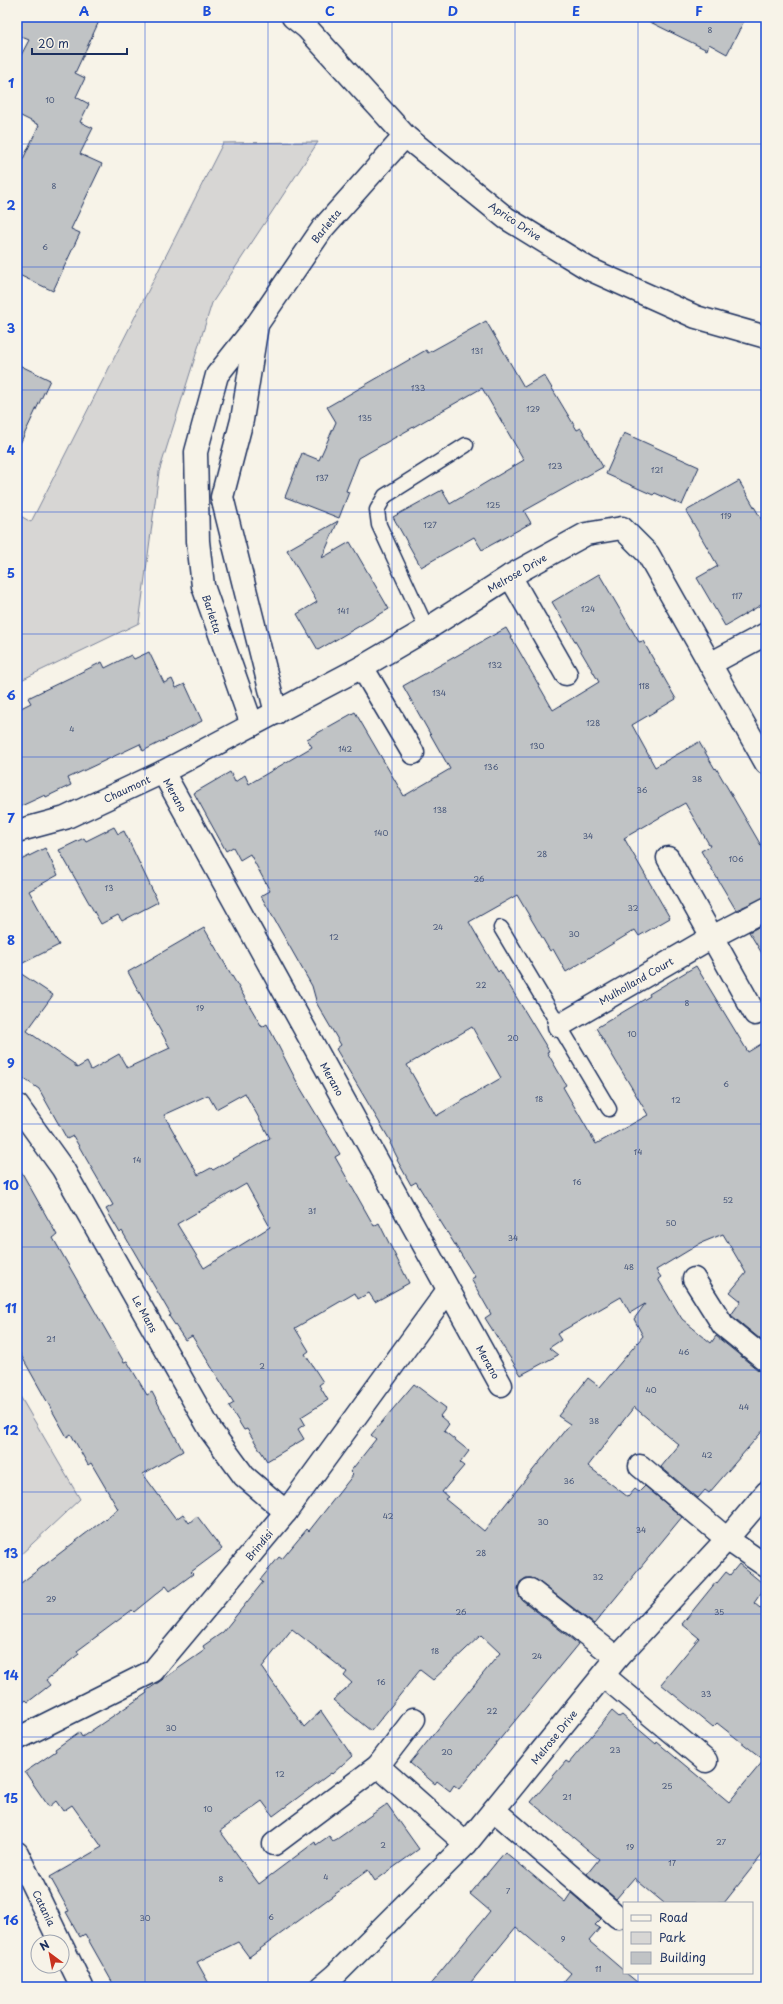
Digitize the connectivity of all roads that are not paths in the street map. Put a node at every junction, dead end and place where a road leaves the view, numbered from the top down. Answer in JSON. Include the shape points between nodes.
{"nodes":[{"id":1,"x":294,"y":17,"type":"edge"},
{"id":2,"x":406,"y":136,"type":"junction"},
{"id":3,"x":258,"y":323,"type":"junction"},
{"id":4,"x":766,"y":337,"type":"edge"},
{"id":5,"x":466,"y":445,"type":"dead end"},
{"id":6,"x":197,"y":497,"type":"junction"},
{"id":7,"x":222,"y":497,"type":"junction"},
{"id":8,"x":510,"y":576,"type":"junction"},
{"id":9,"x":427,"y":630,"type":"junction"},
{"id":10,"x":766,"y":634,"type":"edge"},
{"id":11,"x":710,"y":664,"type":"junction"},
{"id":12,"x":362,"y":667,"type":"junction"},
{"id":13,"x":566,"y":674,"type":"dead end"},
{"id":14,"x":276,"y":713,"type":"junction"},
{"id":15,"x":252,"y":725,"type":"junction"},
{"id":16,"x":413,"y":753,"type":"dead end"},
{"id":17,"x":766,"y":763,"type":"edge"},
{"id":18,"x":163,"y":772,"type":"junction"},
{"id":19,"x":17,"y":831,"type":"edge"},
{"id":20,"x":668,"y":858,"type":"dead end"},
{"id":21,"x":766,"y":909,"type":"edge"},
{"id":22,"x":502,"y":928,"type":"dead end"},
{"id":23,"x":712,"y":937,"type":"junction"},
{"id":24,"x":755,"y":1014,"type":"dead end"},
{"id":25,"x":559,"y":1026,"type":"junction"},
{"id":26,"x":17,"y":1105,"type":"edge"},
{"id":27,"x":609,"y":1109,"type":"dead end"},
{"id":28,"x":694,"y":1279,"type":"dead end"},
{"id":29,"x":448,"y":1290,"type":"junction"},
{"id":30,"x":766,"y":1360,"type":"edge"},
{"id":31,"x":501,"y":1385,"type":"dead end"},
{"id":32,"x":640,"y":1466,"type":"dead end"},
{"id":33,"x":766,"y":1493,"type":"edge"},
{"id":34,"x":286,"y":1512,"type":"junction"},
{"id":35,"x":727,"y":1539,"type":"junction"},
{"id":36,"x":766,"y":1566,"type":"edge"},
{"id":37,"x":530,"y":1590,"type":"dead end"},
{"id":38,"x":617,"y":1658,"type":"junction"},
{"id":39,"x":604,"y":1676,"type":"junction"},
{"id":40,"x":414,"y":1719,"type":"dead end"},
{"id":41,"x":17,"y":1739,"type":"edge"},
{"id":42,"x":706,"y":1761,"type":"dead end"},
{"id":43,"x":378,"y":1766,"type":"junction"},
{"id":44,"x":494,"y":1810,"type":"junction"},
{"id":45,"x":274,"y":1844,"type":"dead end"},
{"id":46,"x":466,"y":1844,"type":"junction"},
{"id":47,"x":17,"y":1853,"type":"edge"},
{"id":48,"x":618,"y":1917,"type":"dead end"},
{"id":49,"x":56,"y":1934,"type":"edge"},
{"id":50,"x":70,"y":1962,"type":"edge"},
{"id":51,"x":333,"y":1983,"type":"edge"},
{"id":52,"x":82,"y":1987,"type":"edge"}],
"edges":[{"from":1,"to":2,"type":"street","name":"Aprico Drive"},
{"from":2,"to":3,"type":"street","name":"Barletta","via":[[323,228]]},
{"from":2,"to":4,"type":"street","name":"Aprico Drive","via":[[506,218],[589,269],[696,317]]},
{"from":3,"to":6,"type":"street","name":"Barletta","via":[[217,376],[196,452]]},
{"from":3,"to":7,"type":"street","name":"Barletta","via":[[242,420]]},
{"from":5,"to":9,"type":"lane","via":[[385,496],[377,510],[379,525]]},
{"from":6,"to":7,"type":"street"},
{"from":6,"to":15,"type":"street","name":"Barletta","via":[[203,586]]},
{"from":7,"to":14,"type":"street","name":"Barletta"},
{"from":8,"to":9,"type":"street","name":"Melrose Drive"},
{"from":8,"to":11,"type":"street","name":"Melrose Drive","via":[[586,534],[622,528],[648,554]]},
{"from":8,"to":13,"type":"street"},
{"from":9,"to":12,"type":"street","name":"Melrose Drive"},
{"from":10,"to":11,"type":"street"},
{"from":11,"to":17,"type":"street","name":"Melrose Drive"},
{"from":12,"to":14,"type":"street","name":"Melrose Drive"},
{"from":12,"to":16,"type":"street"},
{"from":14,"to":15,"type":"street","name":"Chaumont"},
{"from":15,"to":18,"type":"street","name":"Chaumont"},
{"from":18,"to":19,"type":"street","name":"Chaumont","via":[[65,818]]},
{"from":18,"to":29,"type":"street","name":"Merano"},
{"from":20,"to":23,"type":"street"},
{"from":21,"to":23,"type":"street","name":"Mulholland Court"},
{"from":22,"to":25,"type":"lane"},
{"from":23,"to":24,"type":"street"},
{"from":23,"to":25,"type":"street","name":"Mulholland Court"},
{"from":25,"to":27,"type":"lane"},
{"from":26,"to":34,"type":"street","name":"Le Mans","via":[[63,1169],[210,1431],[244,1476]]},
{"from":28,"to":30,"type":"street","via":[[723,1325]]},
{"from":29,"to":31,"type":"street","name":"Merano"},
{"from":29,"to":34,"type":"street","name":"Brindisi"},
{"from":32,"to":35,"type":"street"},
{"from":33,"to":35,"type":"street","name":"Melrose Drive"},
{"from":34,"to":41,"type":"street","name":"Brindisi","via":[[153,1671]]},
{"from":35,"to":36,"type":"street"},
{"from":35,"to":38,"type":"street","name":"Melrose Drive"},
{"from":37,"to":38,"type":"street"},
{"from":38,"to":39,"type":"street","name":"Melrose Drive"},
{"from":39,"to":42,"type":"street"},
{"from":39,"to":44,"type":"street","name":"Melrose Drive"},
{"from":40,"to":43,"type":"street"},
{"from":43,"to":45,"type":"street"},
{"from":43,"to":46,"type":"street"},
{"from":44,"to":46,"type":"street","name":"Melrose Drive"},
{"from":44,"to":48,"type":"street"},
{"from":46,"to":51,"type":"street","name":"Melrose Drive"},
{"from":47,"to":49,"type":"street","name":"Catania"},
{"from":50,"to":52,"type":"street"}]}
